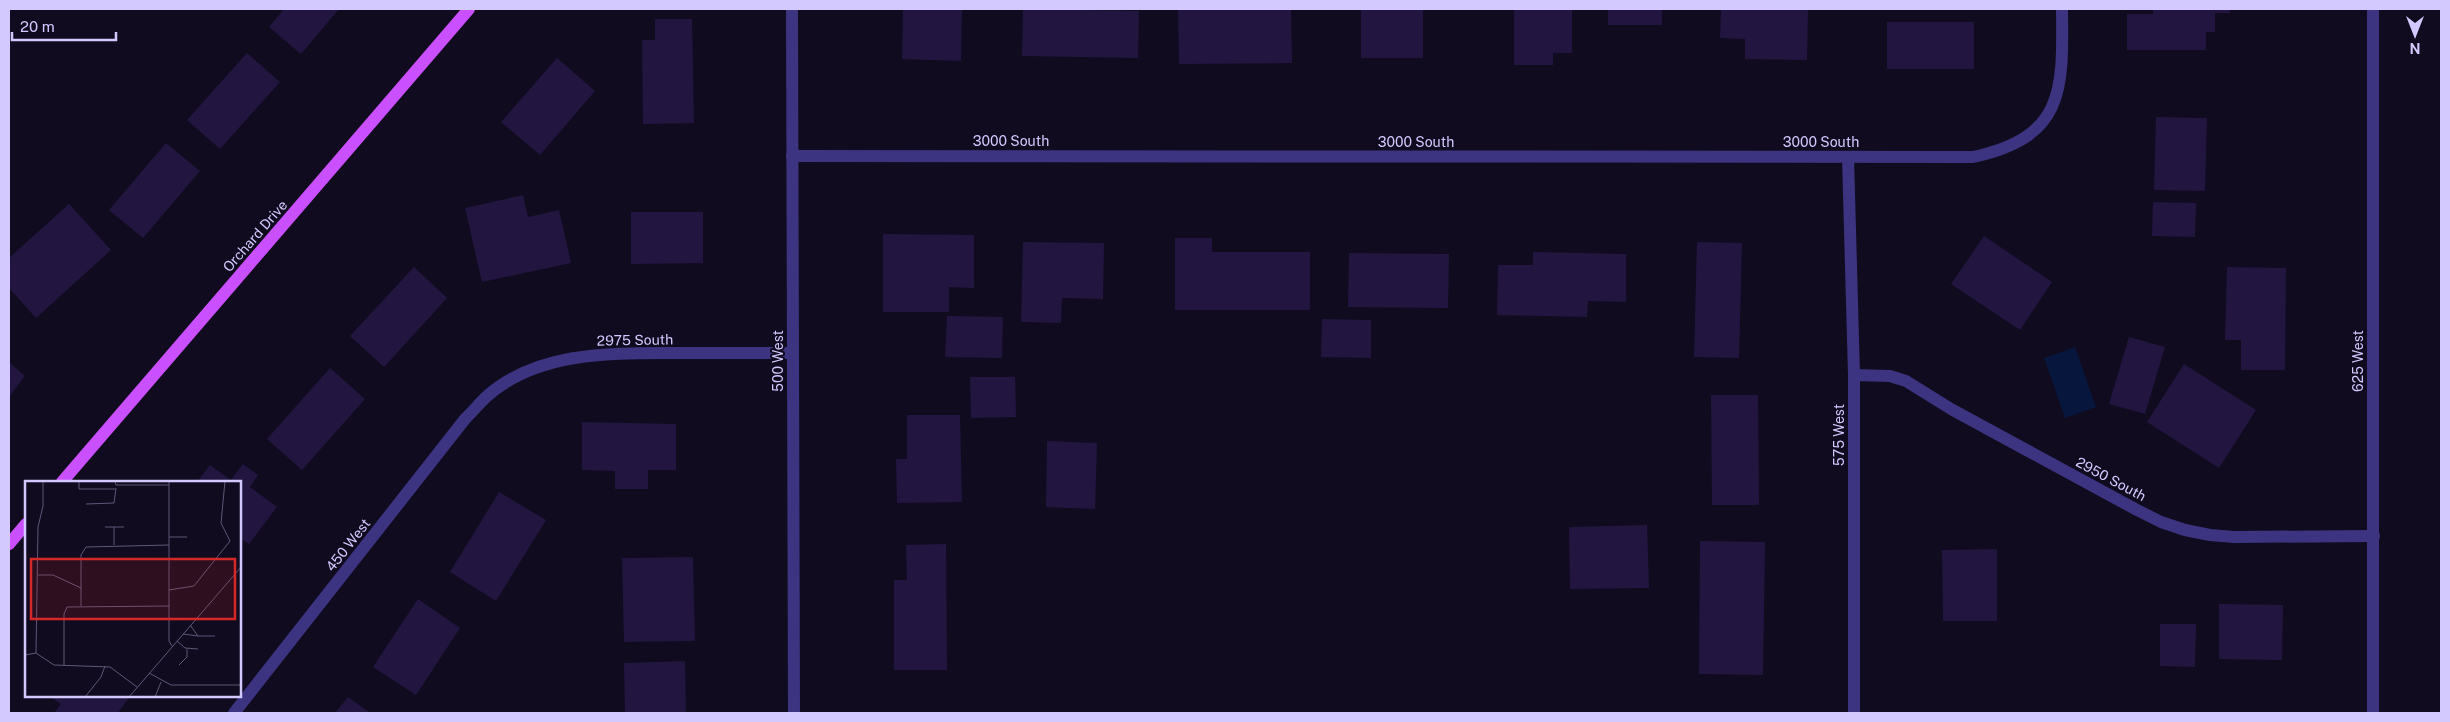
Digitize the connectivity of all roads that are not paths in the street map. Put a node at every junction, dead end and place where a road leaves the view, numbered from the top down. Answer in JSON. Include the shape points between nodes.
{"nodes":[{"id":1,"x":469,"y":9,"type":"edge"},
{"id":2,"x":792,"y":9,"type":"edge"},
{"id":3,"x":2062,"y":9,"type":"edge"},
{"id":4,"x":2373,"y":9,"type":"edge"},
{"id":5,"x":792,"y":156,"type":"junction"},
{"id":6,"x":1848,"y":157,"type":"junction"},
{"id":7,"x":793,"y":354,"type":"junction"},
{"id":8,"x":1854,"y":375,"type":"junction"},
{"id":9,"x":487,"y":396,"type":"joint"},
{"id":10,"x":63,"y":481,"type":"edge"},
{"id":11,"x":25,"y":525,"type":"edge"},
{"id":12,"x":2374,"y":536,"type":"junction"},
{"id":13,"x":9,"y":544,"type":"edge"},
{"id":14,"x":234,"y":713,"type":"edge"},
{"id":15,"x":794,"y":713,"type":"edge"},
{"id":16,"x":1854,"y":713,"type":"edge"},
{"id":17,"x":2373,"y":713,"type":"edge"}],
"edges":[{"from":1,"to":10,"type":"main road","name":"Orchard Drive"},
{"from":2,"to":5,"type":"street","name":"500 West"},
{"from":3,"to":6,"type":"street","name":"3000 South","via":[[2061,81],[2055,102],[2046,120],[2018,143],[1973,157]]},
{"from":4,"to":12,"type":"street","name":"625 West"},
{"from":5,"to":6,"type":"street","name":"3000 South"},
{"from":5,"to":7,"type":"street","name":"500 West"},
{"from":6,"to":8,"type":"street","name":"575 West"},
{"from":7,"to":9,"type":"street","name":"2975 South","via":[[607,354],[575,358],[522,375]]},
{"from":7,"to":15,"type":"street","name":"500 West"},
{"from":8,"to":12,"type":"street","name":"2950 South","via":[[1890,376],[1906,381],[1951,409],[2137,510],[2185,530],[2234,537]]},
{"from":8,"to":16,"type":"street","name":"575 West"},
{"from":9,"to":14,"type":"street","name":"450 West","via":[[459,427]]},
{"from":11,"to":13,"type":"main road"},
{"from":12,"to":17,"type":"street","name":"625 West"}]}
